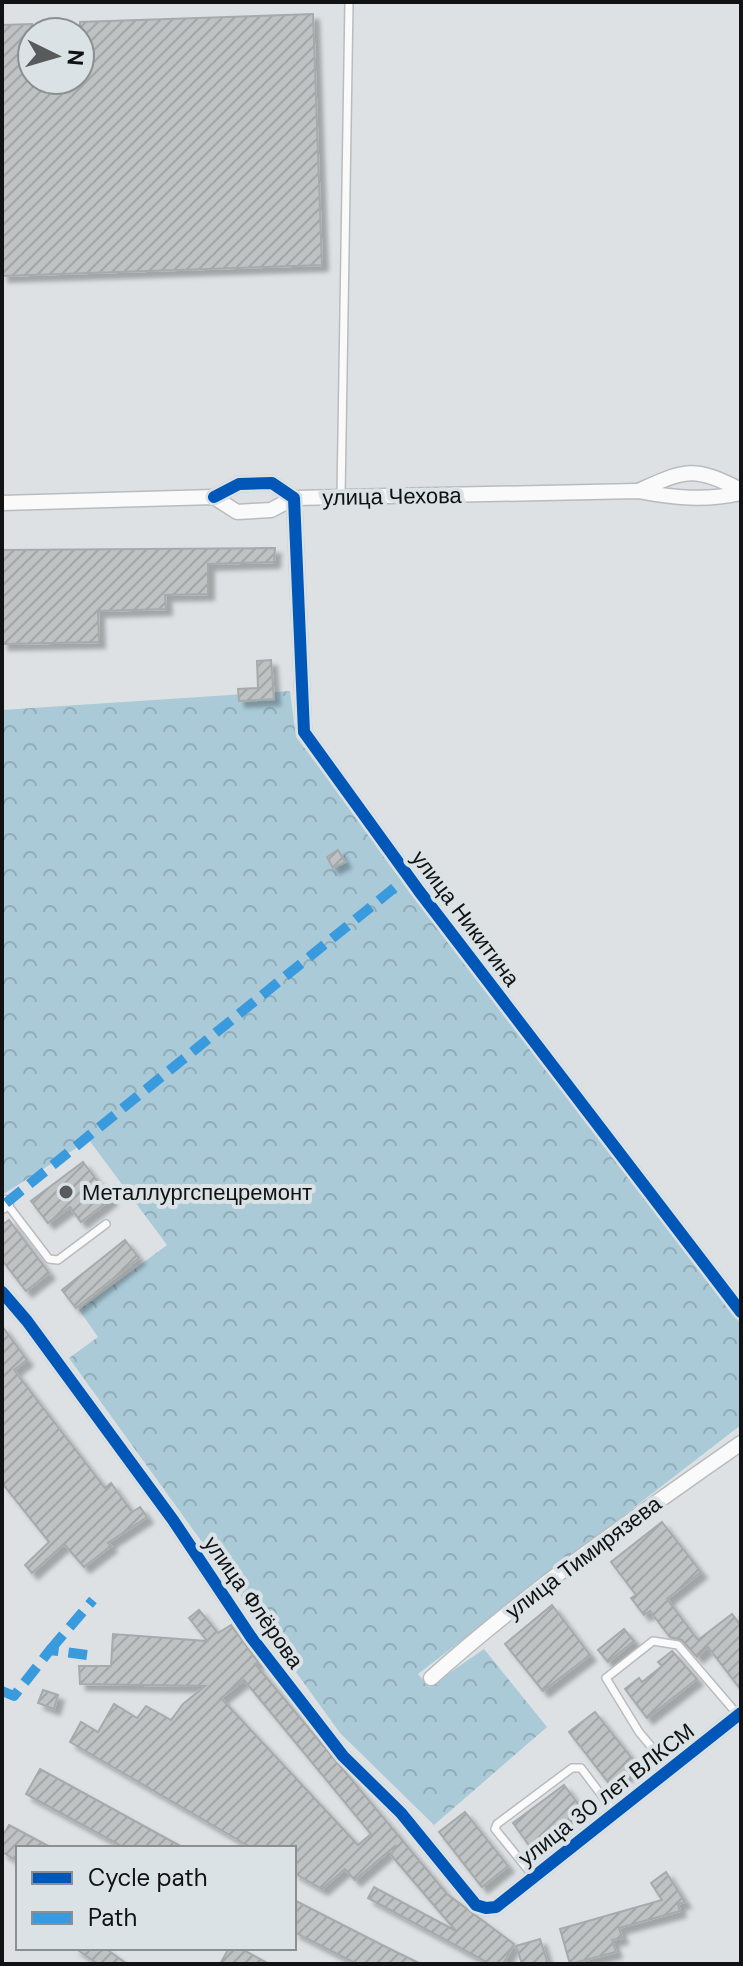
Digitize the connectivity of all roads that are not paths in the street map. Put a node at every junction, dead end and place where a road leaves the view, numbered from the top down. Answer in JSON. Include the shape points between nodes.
{"nodes":[{"id":1,"x":349,"y":2,"type":"edge"},
{"id":2,"x":638,"y":491,"type":"junction"},
{"id":3,"x":741,"y":491,"type":"edge"},
{"id":4,"x":214,"y":497,"type":"junction"},
{"id":5,"x":341,"y":497,"type":"junction"},
{"id":6,"x":294,"y":498,"type":"junction"},
{"id":7,"x":2,"y":503,"type":"edge"},
{"id":8,"x":4,"y":1204,"type":"edge"},
{"id":9,"x":106,"y":1224,"type":"dead end"},
{"id":10,"x":2,"y":1292,"type":"edge"},
{"id":11,"x":741,"y":1312,"type":"edge"},
{"id":12,"x":741,"y":1443,"type":"edge"},
{"id":13,"x":431,"y":1678,"type":"dead end"},
{"id":14,"x":740,"y":1714,"type":"edge"},
{"id":15,"x":670,"y":1769,"type":"junction"},
{"id":16,"x":615,"y":1813,"type":"junction"},
{"id":17,"x":534,"y":1877,"type":"junction"},
{"id":18,"x":496,"y":1907,"type":"joint"}],
"edges":[{"from":1,"to":5,"type":"lane"},
{"from":2,"to":3,"type":"street","name":"улица Чехова","via":[[715,498]]},
{"from":2,"to":3,"type":"street","via":[[679,473],[700,473]]},
{"from":2,"to":5,"type":"street","name":"улица Чехова"},
{"from":4,"to":6,"type":"street","name":"улица Чехова","via":[[237,512],[271,510]]},
{"from":4,"to":6,"type":"street","via":[[239,484],[272,483]]},
{"from":4,"to":7,"type":"street","name":"улица Чехова"},
{"from":5,"to":6,"type":"street","name":"улица Чехова"},
{"from":6,"to":11,"type":"street","name":"улица Никитина","via":[[304,732]]},
{"from":8,"to":9,"type":"lane","via":[[49,1259],[58,1260]]},
{"from":10,"to":18,"type":"street","name":"улица Флёрова","via":[[343,1756],[401,1813],[476,1905]]},
{"from":12,"to":13,"type":"street","name":"улица Тимирязева","via":[[584,1553]]},
{"from":14,"to":15,"type":"street","name":"улица 30 лет ВЛКСМ"},
{"from":14,"to":15,"type":"lane","via":[[678,1645],[653,1641],[606,1678],[639,1732]]},
{"from":15,"to":16,"type":"street","name":"улица 30 лет ВЛКСМ"},
{"from":16,"to":17,"type":"street","name":"улица 30 лет ВЛКСМ"},
{"from":16,"to":17,"type":"lane","via":[[581,1768],[572,1768],[497,1824],[495,1829]]},
{"from":17,"to":18,"type":"street","name":"улица 30 лет ВЛКСМ"}]}
